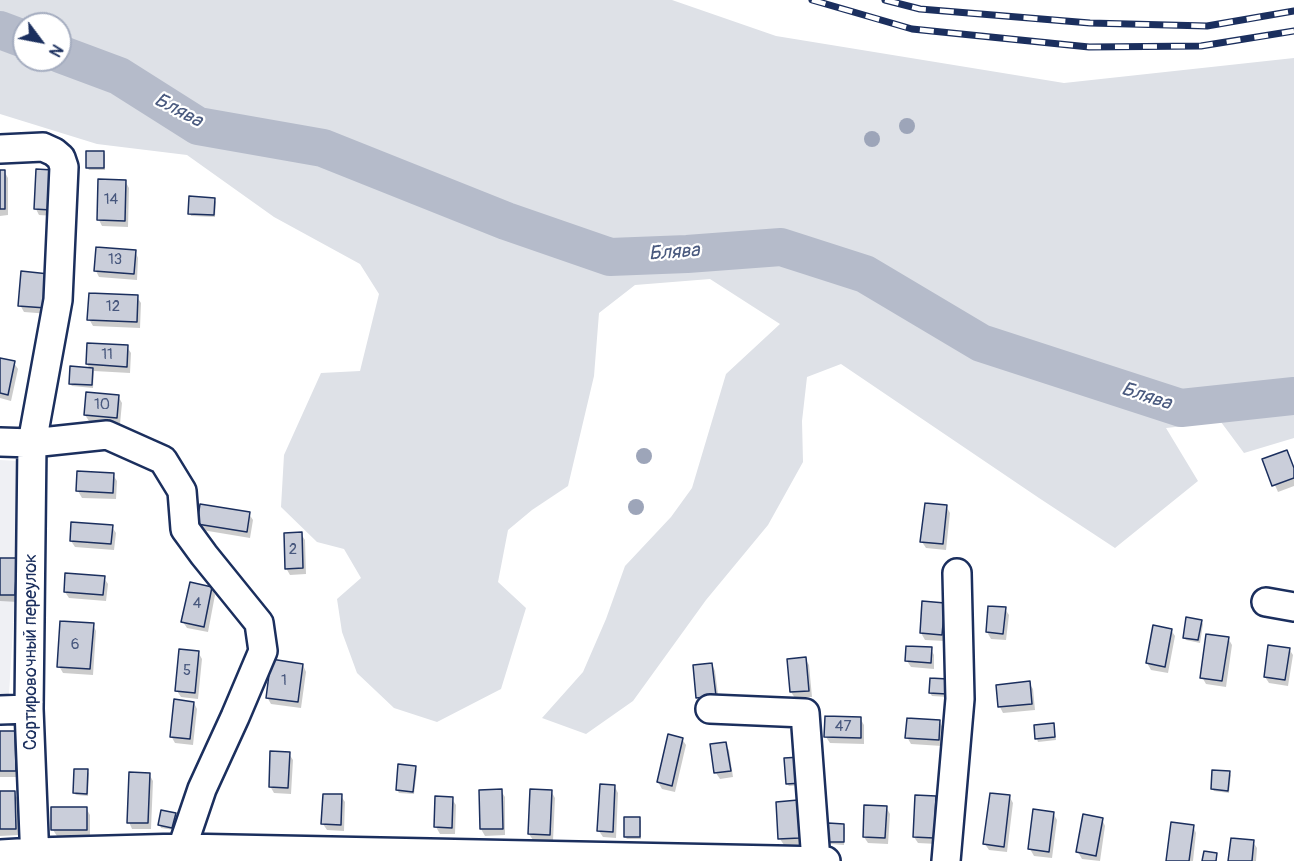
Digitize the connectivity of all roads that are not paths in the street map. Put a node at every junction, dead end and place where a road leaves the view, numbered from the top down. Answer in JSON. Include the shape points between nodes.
{"nodes":[{"id":1,"x":0,"y":149,"type":"edge"},
{"id":2,"x":0,"y":442,"type":"edge"},
{"id":3,"x":32,"y":443,"type":"junction"},
{"id":4,"x":957,"y":573,"type":"dead end"},
{"id":5,"x":1266,"y":603,"type":"dead end"},
{"id":6,"x":1294,"y":607,"type":"edge"},
{"id":7,"x":29,"y":709,"type":"junction"},
{"id":8,"x":0,"y":710,"type":"edge"},
{"id":9,"x":710,"y":710,"type":"dead end"},
{"id":10,"x":182,"y":848,"type":"junction"},
{"id":11,"x":0,"y":854,"type":"edge"},
{"id":12,"x":35,"y":856,"type":"edge"},
{"id":13,"x":816,"y":861,"type":"edge"},
{"id":14,"x":826,"y":861,"type":"edge"},
{"id":15,"x":946,"y":861,"type":"edge"}],
"edges":[{"from":1,"to":3,"type":"street","name":"Сортировочный переулок","via":[[43,147],[61,158],[64,167],[58,300]]},
{"from":2,"to":3,"type":"street"},
{"from":3,"to":7,"type":"street","name":"Сортировочный переулок"},
{"from":3,"to":10,"type":"street","via":[[107,435],[163,460],[182,491],[185,529],[259,623],[263,651],[202,789]]},
{"from":4,"to":15,"type":"street","via":[[960,699]]},
{"from":5,"to":6,"type":"street"},
{"from":7,"to":8,"type":"street"},
{"from":7,"to":12,"type":"street","name":"Сортировочный переулок"},
{"from":9,"to":13,"type":"street","via":[[805,713]]},
{"from":10,"to":12,"type":"street"},
{"from":10,"to":13,"type":"street"},
{"from":11,"to":12,"type":"street"},
{"from":13,"to":14,"type":"street"}]}
